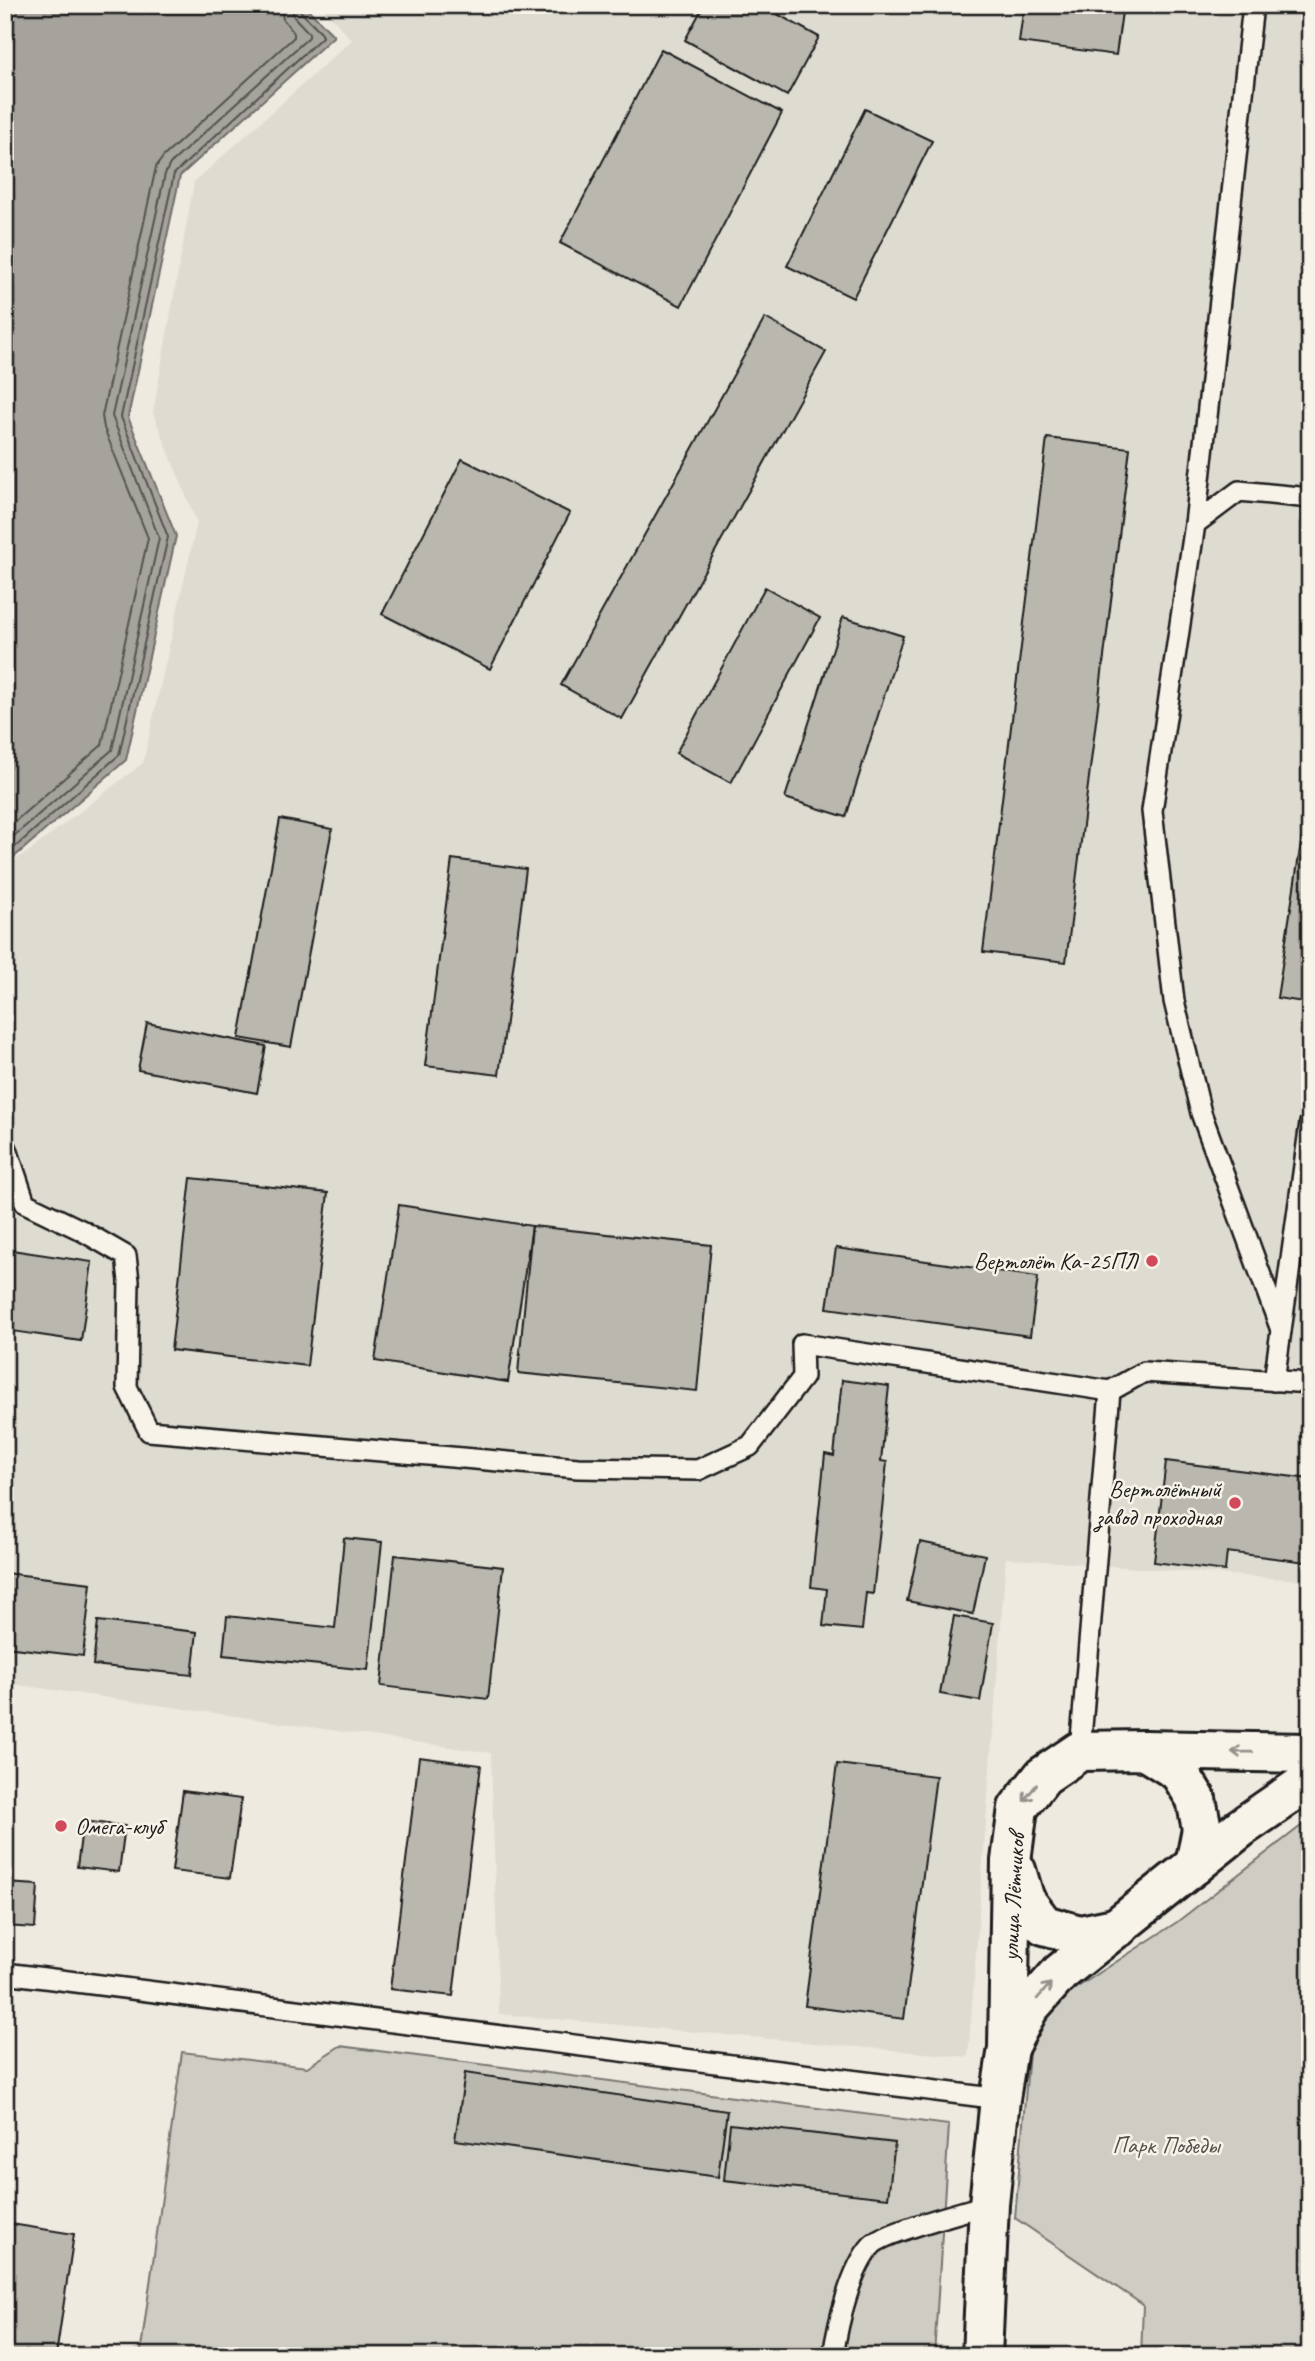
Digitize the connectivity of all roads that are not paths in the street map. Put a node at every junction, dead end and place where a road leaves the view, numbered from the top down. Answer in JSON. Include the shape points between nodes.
{"nodes":[{"id":1,"x":1253,"y":5,"type":"edge"},
{"id":2,"x":1310,"y":498,"type":"edge"},
{"id":3,"x":1195,"y":524,"type":"junction"},
{"id":4,"x":1310,"y":1123,"type":"edge"},
{"id":5,"x":7,"y":1149,"type":"dead end"},
{"id":6,"x":1281,"y":1330,"type":"junction"},
{"id":7,"x":1274,"y":1381,"type":"junction"},
{"id":8,"x":1310,"y":1383,"type":"edge"},
{"id":9,"x":1110,"y":1391,"type":"junction"},
{"id":10,"x":1144,"y":1750,"type":"junction"},
{"id":11,"x":1080,"y":1751,"type":"junction"},
{"id":12,"x":1310,"y":1753,"type":"edge"},
{"id":13,"x":1310,"y":1780,"type":"edge"},
{"id":14,"x":1012,"y":1855,"type":"junction"},
{"id":15,"x":1195,"y":1865,"type":"junction"},
{"id":16,"x":1119,"y":1927,"type":"junction"},
{"id":17,"x":5,"y":1973,"type":"edge"},
{"id":18,"x":1008,"y":2048,"type":"junction"},
{"id":19,"x":999,"y":2099,"type":"junction"},
{"id":20,"x":989,"y":2204,"type":"junction"},
{"id":21,"x":833,"y":2356,"type":"edge"},
{"id":22,"x":982,"y":2356,"type":"edge"}],
"edges":[{"from":1,"to":3,"type":"lane"},
{"from":2,"to":3,"type":"lane","via":[[1238,491]]},
{"from":3,"to":6,"type":"lane","via":[[1152,811],[1174,1001],[1201,1113]]},
{"from":4,"to":6,"type":"lane"},
{"from":5,"to":9,"type":"lane","via":[[25,1203],[125,1256],[129,1281],[127,1387],[149,1431],[578,1468],[698,1470],[750,1446],[803,1377],[802,1344]]},
{"from":6,"to":7,"type":"lane"},
{"from":7,"to":8,"type":"lane"},
{"from":7,"to":9,"type":"lane","via":[[1144,1372]]},
{"from":9,"to":11,"type":"lane"},
{"from":10,"to":11,"type":"main road"},
{"from":12,"to":10,"type":"main road","one_way":true},
{"from":10,"to":15,"type":"main road","via":[[1180,1772],[1196,1799],[1202,1829]]},
{"from":11,"to":14,"type":"main road","name":"улица Лётчиков","one_way":true,"via":[[1043,1776],[1018,1808]]},
{"from":13,"to":15,"type":"main road","name":"улица Лётчиков"},
{"from":14,"to":16,"type":"main road","via":[[1025,1900],[1044,1925],[1080,1935]]},
{"from":14,"to":18,"type":"main road","name":"улица Лётчиков"},
{"from":15,"to":16,"type":"main road","name":"улица Лётчиков"},
{"from":18,"to":16,"type":"main road","name":"улица Лётчиков","one_way":true,"via":[[1029,2008],[1060,1973]]},
{"from":17,"to":19,"type":"lane"},
{"from":18,"to":19,"type":"main road","name":"улица Лётчиков"},
{"from":19,"to":20,"type":"main road","name":"улица Лётчиков"},
{"from":20,"to":21,"type":"lane","via":[[874,2243],[858,2265]]},
{"from":20,"to":22,"type":"main road","name":"улица Лётчиков"}]}
